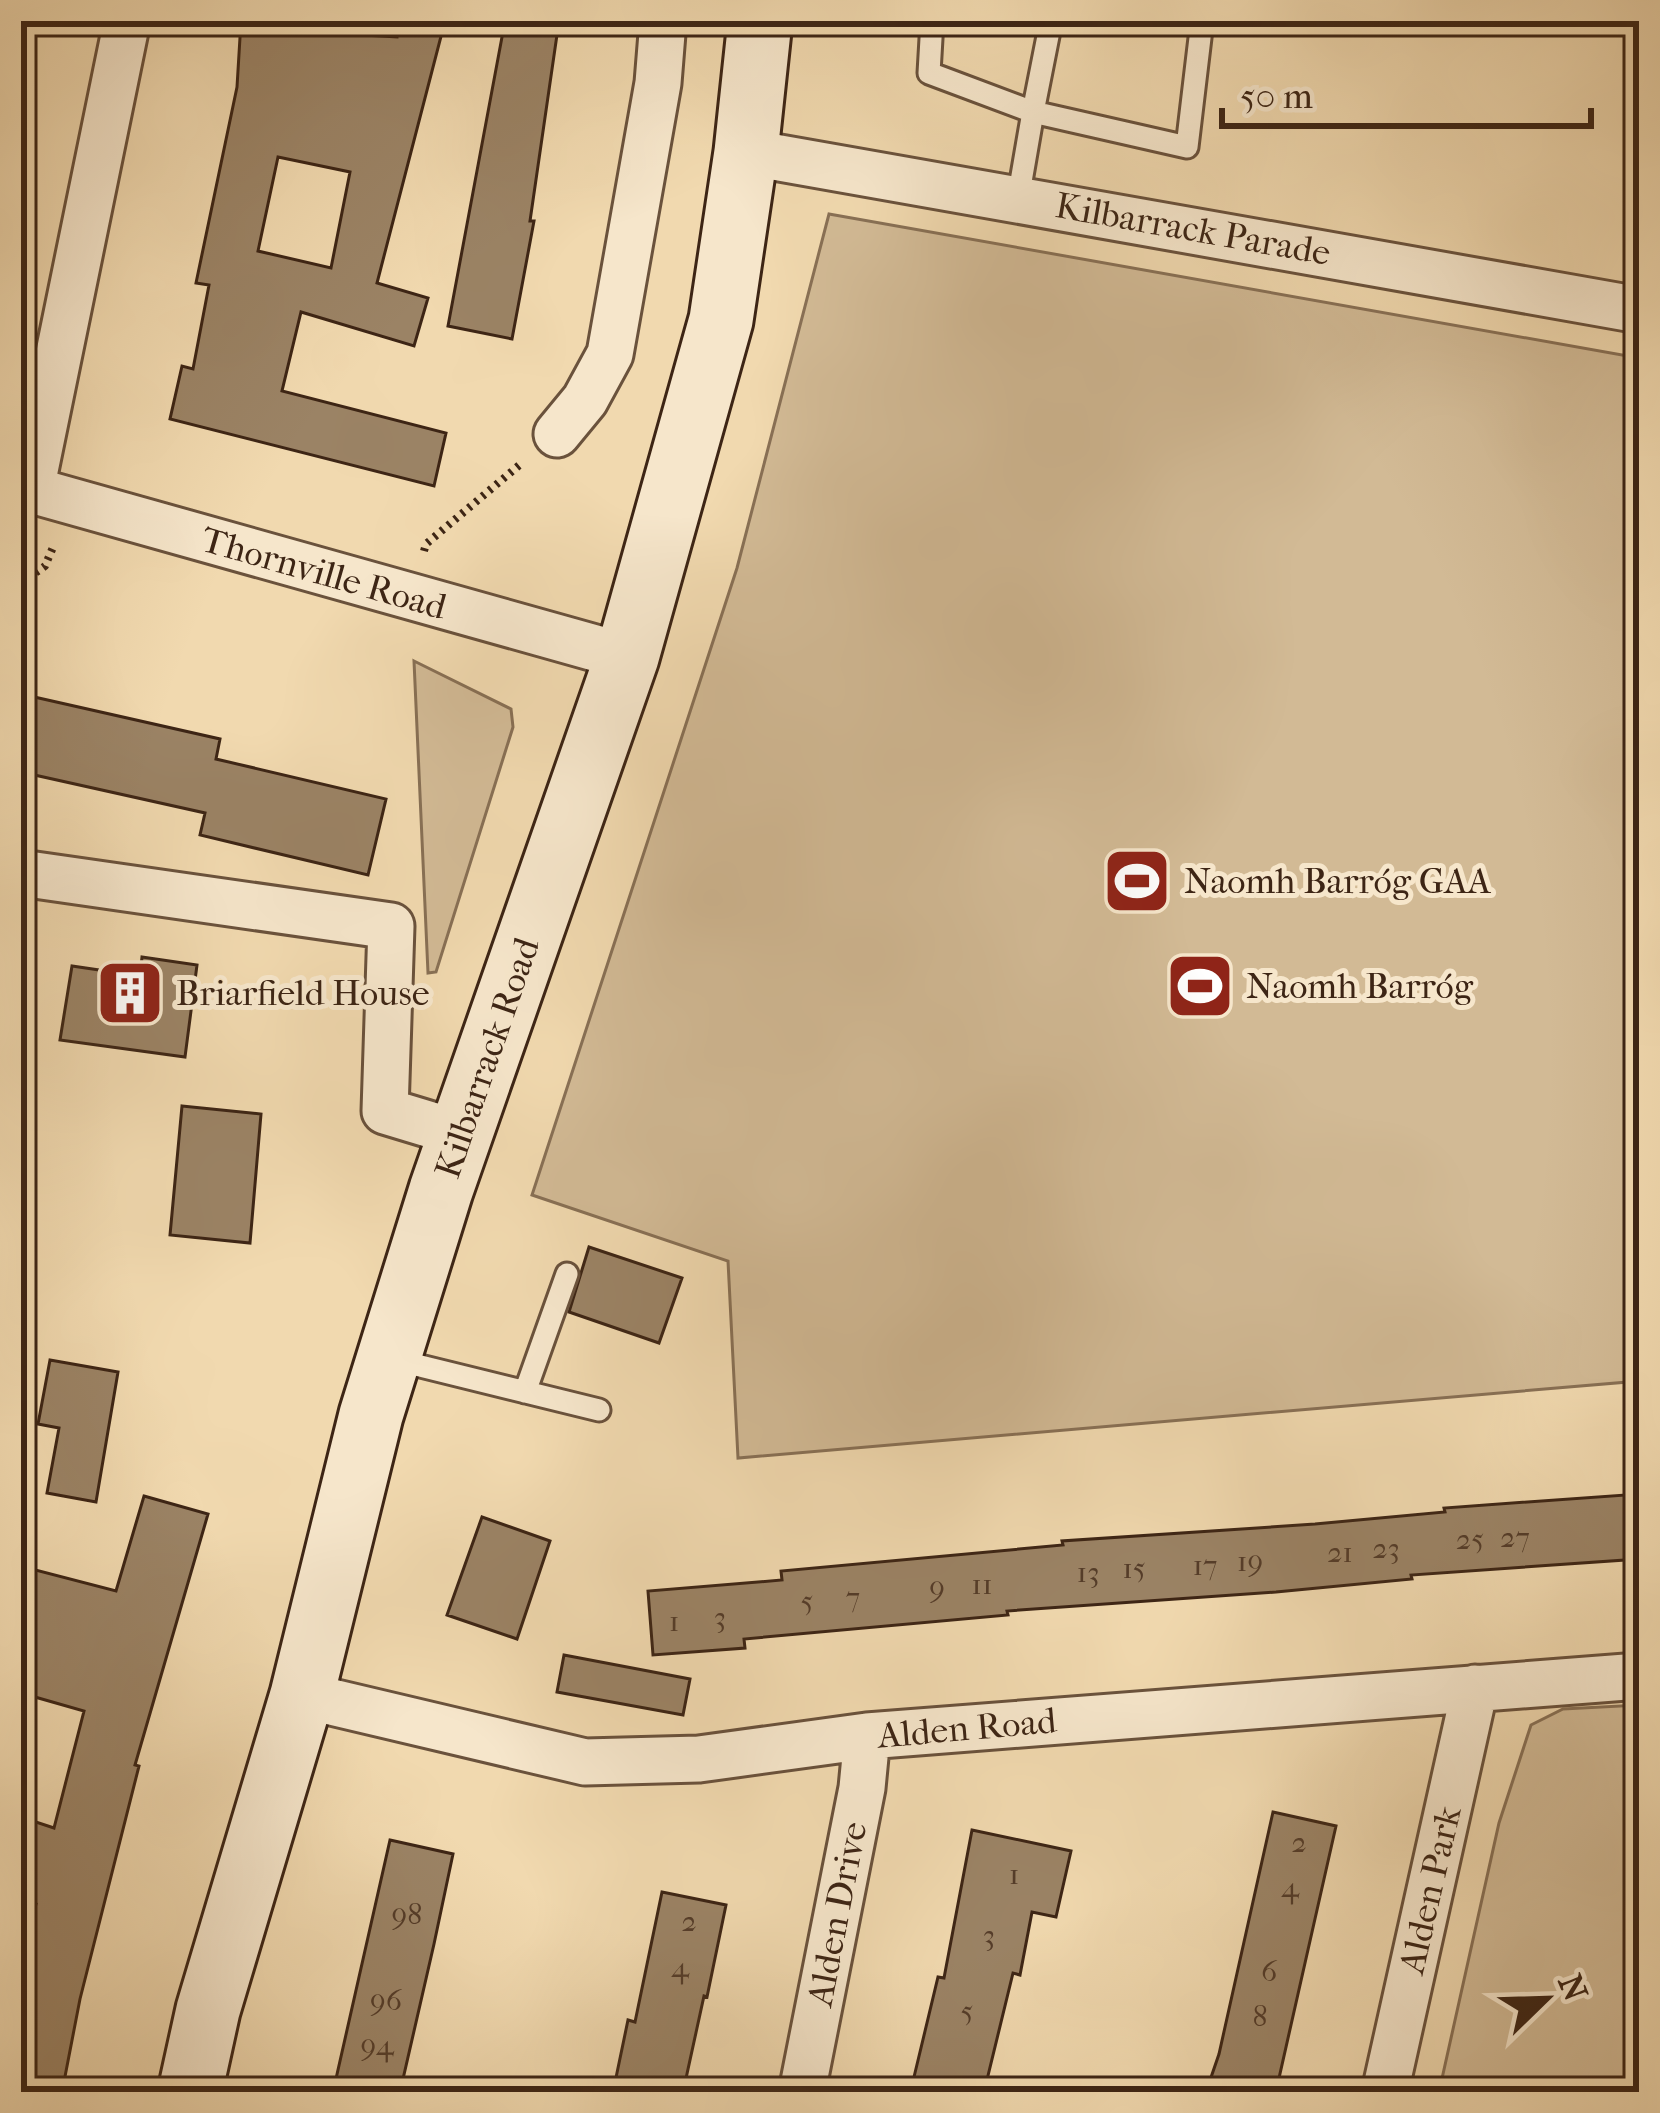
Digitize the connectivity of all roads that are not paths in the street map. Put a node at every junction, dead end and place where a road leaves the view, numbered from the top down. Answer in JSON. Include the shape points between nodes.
{"nodes":[{"id":1,"x":128,"y":21,"type":"edge"},
{"id":2,"x":662,"y":21,"type":"edge"},
{"id":3,"x":760,"y":21,"type":"edge"},
{"id":4,"x":932,"y":21,"type":"edge"},
{"id":5,"x":1051,"y":21,"type":"edge"},
{"id":6,"x":1202,"y":21,"type":"edge"},
{"id":7,"x":1033,"y":112,"type":"junction"},
{"id":8,"x":746,"y":152,"type":"junction"},
{"id":9,"x":1018,"y":199,"type":"junction"},
{"id":10,"x":1639,"y":310,"type":"edge"},
{"id":11,"x":557,"y":434,"type":"road end"},
{"id":12,"x":26,"y":488,"type":"edge"},
{"id":13,"x":627,"y":657,"type":"junction"},
{"id":14,"x":21,"y":873,"type":"edge"},
{"id":15,"x":461,"y":1134,"type":"junction"},
{"id":16,"x":567,"y":1274,"type":"dead end"},
{"id":17,"x":389,"y":1358,"type":"junction"},
{"id":18,"x":525,"y":1392,"type":"junction"},
{"id":19,"x":598,"y":1410,"type":"dead end"},
{"id":20,"x":1639,"y":1676,"type":"edge"},
{"id":21,"x":1475,"y":1688,"type":"junction"},
{"id":22,"x":302,"y":1695,"type":"junction"},
{"id":23,"x":867,"y":1736,"type":"junction"},
{"id":24,"x":190,"y":2092,"type":"edge"},
{"id":25,"x":802,"y":2092,"type":"edge"},
{"id":26,"x":1385,"y":2092,"type":"edge"}],
"edges":[{"from":1,"to":12,"type":"street"},
{"from":2,"to":11,"type":"street","via":[[610,354]]},
{"from":3,"to":8,"type":"main road","name":"Kilbarrack Road"},
{"from":4,"to":7,"type":"lane","via":[[929,73]]},
{"from":5,"to":7,"type":"lane"},
{"from":6,"to":7,"type":"lane","via":[[1187,147]]},
{"from":7,"to":9,"type":"lane"},
{"from":8,"to":9,"type":"street","name":"Kilbarrack Parade"},
{"from":8,"to":13,"type":"main road","name":"Kilbarrack Road","via":[[721,320]]},
{"from":9,"to":10,"type":"street","name":"Kilbarrack Parade"},
{"from":12,"to":13,"type":"street","name":"Thornville Road"},
{"from":13,"to":15,"type":"main road","name":"Kilbarrack Road"},
{"from":14,"to":15,"type":"street","via":[[391,926],[385,1111]]},
{"from":15,"to":17,"type":"main road","name":"Kilbarrack Road"},
{"from":16,"to":18,"type":"lane"},
{"from":17,"to":18,"type":"lane"},
{"from":17,"to":22,"type":"main road","name":"Kilbarrack Road"},
{"from":18,"to":19,"type":"lane"},
{"from":20,"to":21,"type":"street","name":"Alden Road"},
{"from":21,"to":23,"type":"street","name":"Alden Road"},
{"from":21,"to":26,"type":"street","name":"Alden Park"},
{"from":22,"to":23,"type":"street","name":"Alden Road","via":[[585,1762],[699,1759]]},
{"from":22,"to":24,"type":"main road","name":"Kilbarrack Road"},
{"from":23,"to":25,"type":"street","name":"Alden Drive"}]}
